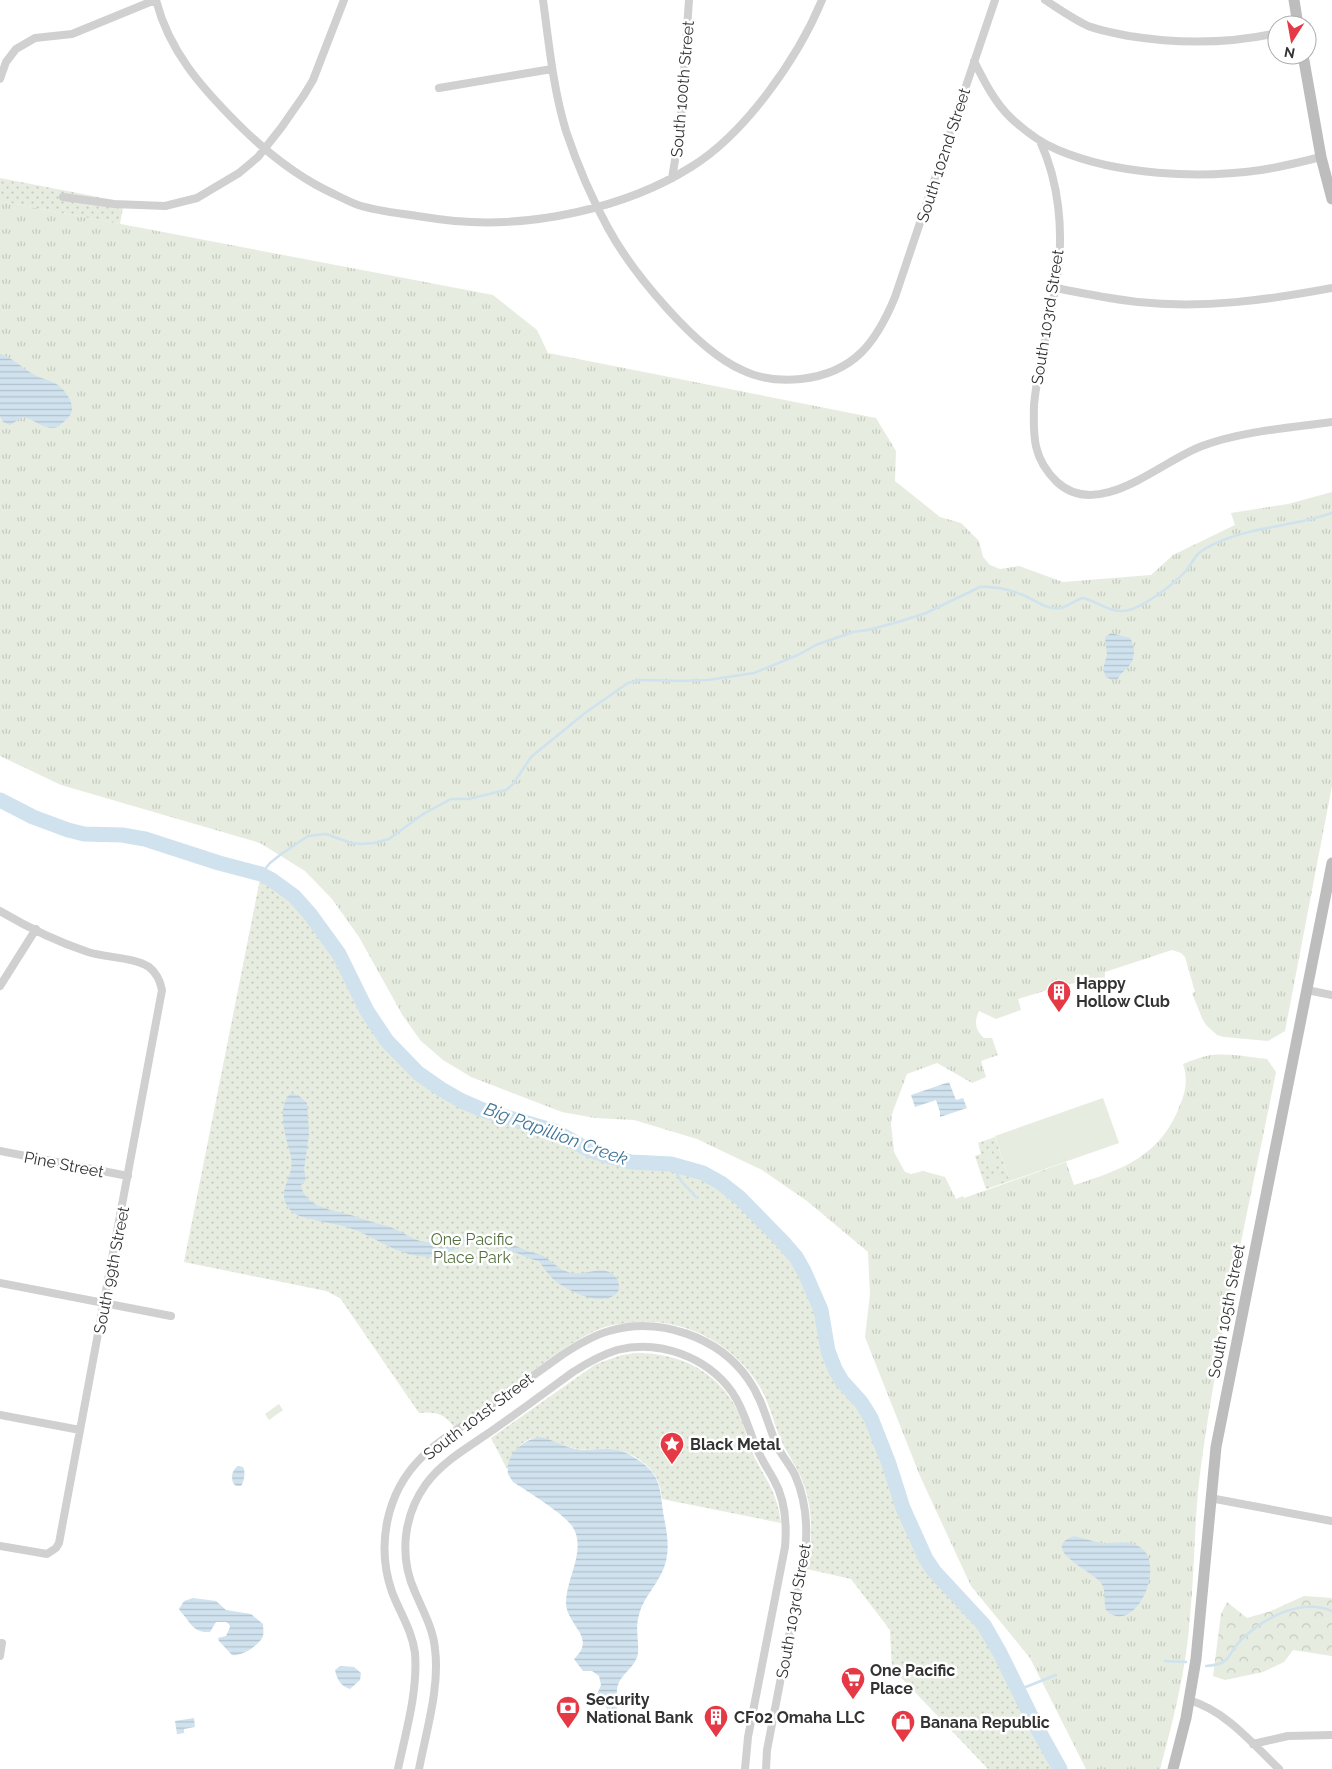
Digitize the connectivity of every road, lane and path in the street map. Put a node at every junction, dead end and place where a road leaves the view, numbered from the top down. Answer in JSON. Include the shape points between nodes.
{"nodes":[{"id":1,"x":155,"y":0,"type":"edge"},
{"id":2,"x":344,"y":0,"type":"edge"},
{"id":3,"x":543,"y":0,"type":"edge"},
{"id":4,"x":689,"y":0,"type":"edge"},
{"id":5,"x":822,"y":0,"type":"edge"},
{"id":6,"x":995,"y":0,"type":"edge"},
{"id":7,"x":1045,"y":0,"type":"edge"},
{"id":8,"x":1294,"y":0,"type":"edge"},
{"id":9,"x":1296,"y":15,"type":"edge"},
{"id":10,"x":1267,"y":34,"type":"edge"},
{"id":11,"x":974,"y":61,"type":"junction"},
{"id":12,"x":1306,"y":65,"type":"edge"},
{"id":13,"x":552,"y":69,"type":"junction"},
{"id":14,"x":0,"y":79,"type":"edge"},
{"id":15,"x":439,"y":88,"type":"dead end"},
{"id":16,"x":1040,"y":141,"type":"junction"},
{"id":17,"x":264,"y":149,"type":"junction"},
{"id":18,"x":1321,"y":157,"type":"junction"},
{"id":19,"x":672,"y":178,"type":"junction"},
{"id":20,"x":64,"y":197,"type":"dead end"},
{"id":21,"x":1332,"y":199,"type":"edge"},
{"id":22,"x":598,"y":206,"type":"junction"},
{"id":23,"x":1055,"y":288,"type":"junction"},
{"id":24,"x":1332,"y":288,"type":"edge"},
{"id":25,"x":1332,"y":422,"type":"edge"},
{"id":26,"x":1332,"y":863,"type":"edge"},
{"id":27,"x":0,"y":911,"type":"edge"},
{"id":28,"x":36,"y":929,"type":"junction"},
{"id":29,"x":0,"y":986,"type":"edge"},
{"id":30,"x":1307,"y":990,"type":"junction"},
{"id":31,"x":1332,"y":995,"type":"edge"},
{"id":32,"x":0,"y":1151,"type":"edge"},
{"id":33,"x":128,"y":1176,"type":"junction"},
{"id":34,"x":0,"y":1283,"type":"edge"},
{"id":35,"x":104,"y":1304,"type":"junction"},
{"id":36,"x":171,"y":1316,"type":"dead end"},
{"id":37,"x":670,"y":1329,"type":"joint"},
{"id":38,"x":666,"y":1349,"type":"joint"},
{"id":39,"x":0,"y":1415,"type":"edge"},
{"id":40,"x":80,"y":1430,"type":"junction"},
{"id":41,"x":1210,"y":1498,"type":"junction"},
{"id":42,"x":1332,"y":1521,"type":"edge"},
{"id":43,"x":0,"y":1546,"type":"edge"},
{"id":44,"x":2,"y":1643,"type":"dead end"},
{"id":45,"x":0,"y":1656,"type":"edge"},
{"id":46,"x":1190,"y":1700,"type":"junction"},
{"id":47,"x":1332,"y":1735,"type":"edge"},
{"id":48,"x":1253,"y":1744,"type":"junction"},
{"id":49,"x":398,"y":1769,"type":"edge"},
{"id":50,"x":419,"y":1769,"type":"edge"},
{"id":51,"x":745,"y":1769,"type":"edge"},
{"id":52,"x":766,"y":1769,"type":"edge"},
{"id":53,"x":1173,"y":1769,"type":"edge"},
{"id":54,"x":1279,"y":1769,"type":"edge"}],
"edges":[{"from":1,"to":14,"type":"street","via":[[72,34],[35,38],[16,49],[6,62]]},
{"from":1,"to":17,"type":"street","via":[[170,40],[192,75]]},
{"from":2,"to":17,"type":"street","via":[[313,80],[294,112]]},
{"from":3,"to":13,"type":"street","name":"South 102nd Street"},
{"from":4,"to":19,"type":"street","name":"South 100th Street","via":[[680,131]]},
{"from":5,"to":19,"type":"street","via":[[809,30],[743,122],[719,147]]},
{"from":6,"to":11,"type":"street","name":"South 102nd Street"},
{"from":7,"to":10,"type":"street","via":[[1089,26],[1157,41],[1199,43]]},
{"from":8,"to":9,"type":"street"},
{"from":11,"to":16,"type":"street","via":[[1006,112]]},
{"from":11,"to":22,"type":"street","name":"South 102nd Street","via":[[889,310],[880,330],[866,348],[853,361],[835,371],[810,378],[782,380],[754,375],[719,357],[668,309],[609,230]]},
{"from":12,"to":18,"type":"street"},
{"from":13,"to":15,"type":"street"},
{"from":13,"to":22,"type":"street","name":"South 102nd Street","via":[[567,131]]},
{"from":16,"to":18,"type":"street","via":[[1076,157],[1106,165],[1179,174],[1262,170]]},
{"from":16,"to":23,"type":"street","name":"South 103rd Street","via":[[1048,159],[1059,220]]},
{"from":17,"to":20,"type":"street","via":[[239,173],[203,195],[174,205],[114,204]]},
{"from":17,"to":22,"type":"street","via":[[316,186],[356,204],[385,212],[457,221],[499,222],[583,211]]},
{"from":18,"to":21,"type":"street"},
{"from":19,"to":22,"type":"street"},
{"from":23,"to":24,"type":"street","via":[[1138,302],[1202,304],[1246,302]]},
{"from":23,"to":25,"type":"street","name":"South 103rd Street","via":[[1034,405],[1035,441],[1040,463],[1060,484],[1073,491],[1104,494],[1217,441]]},
{"from":26,"to":30,"type":"street","name":"South 105th Street"},
{"from":27,"to":28,"type":"street"},
{"from":28,"to":29,"type":"street"},
{"from":28,"to":33,"type":"street","name":"South 99th Street","via":[[89,952],[138,962],[147,966],[160,981],[162,996]]},
{"from":30,"to":31,"type":"street"},
{"from":30,"to":41,"type":"street","name":"South 105th Street","via":[[1216,1447]]},
{"from":32,"to":33,"type":"street","name":"Pine Street"},
{"from":33,"to":35,"type":"street","name":"South 99th Street"},
{"from":34,"to":35,"type":"street"},
{"from":35,"to":36,"type":"street"},
{"from":35,"to":40,"type":"street","name":"South 99th Street"},
{"from":37,"to":49,"type":"street","name":"South 101st Street","via":[[629,1327],[579,1344],[432,1448],[400,1486],[388,1517],[384,1544],[388,1578],[412,1637],[415,1679]]},
{"from":37,"to":52,"type":"street","name":"South 103rd Street","via":[[711,1345],[748,1378],[763,1405],[777,1446],[795,1476],[804,1506],[805,1554]]},
{"from":38,"to":50,"type":"street","name":"South 101st Street","via":[[621,1349],[589,1362],[445,1464],[418,1496],[408,1522],[406,1559],[412,1586],[432,1631],[436,1668]]},
{"from":38,"to":51,"type":"street","name":"South 103rd Street","via":[[704,1365],[731,1390],[778,1488],[784,1508],[785,1547],[748,1737]]},
{"from":39,"to":40,"type":"street"},
{"from":40,"to":43,"type":"street","name":"South 99th Street","via":[[59,1543],[51,1552],[41,1554]]},
{"from":41,"to":42,"type":"street"},
{"from":41,"to":46,"type":"street","name":"South 105th Street","via":[[1200,1630]]},
{"from":44,"to":45,"type":"street"},
{"from":46,"to":48,"type":"street","via":[[1224,1716]]},
{"from":46,"to":53,"type":"street","name":"South 105th Street"},
{"from":47,"to":48,"type":"street","via":[[1288,1736]]},
{"from":48,"to":54,"type":"street"}]}
